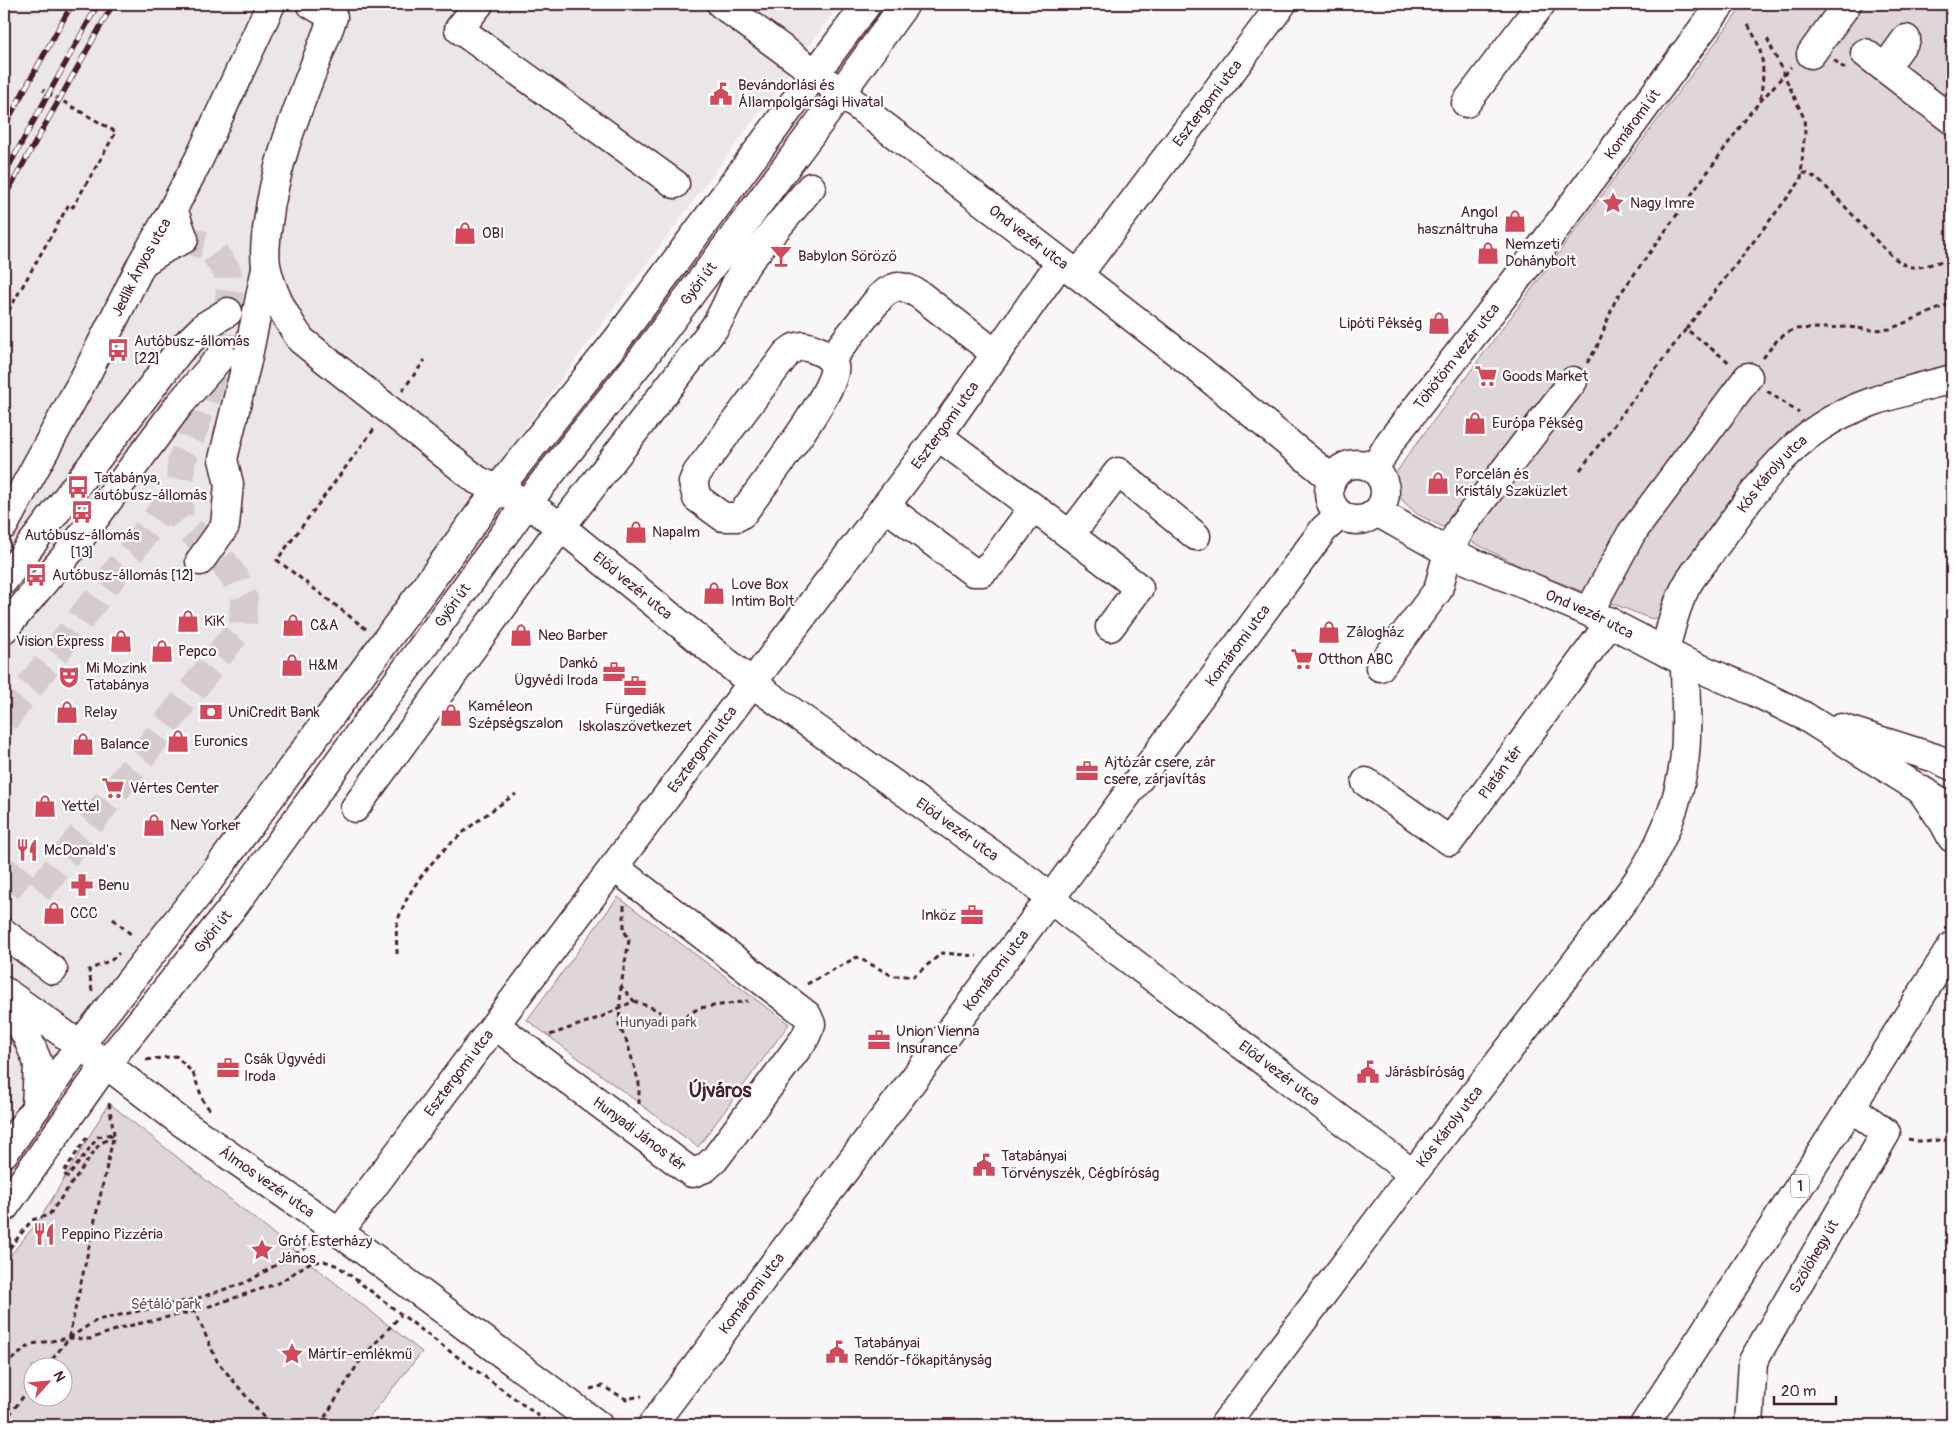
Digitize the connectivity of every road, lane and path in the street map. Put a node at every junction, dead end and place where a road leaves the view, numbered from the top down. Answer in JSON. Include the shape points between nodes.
{"nodes":[{"id":1,"x":271,"y":4,"type":"edge"},
{"id":2,"x":311,"y":4,"type":"edge"},
{"id":3,"x":479,"y":4,"type":"edge"},
{"id":4,"x":720,"y":4,"type":"edge"},
{"id":5,"x":867,"y":4,"type":"edge"},
{"id":6,"x":905,"y":4,"type":"edge"},
{"id":7,"x":1282,"y":4,"type":"edge"},
{"id":8,"x":1541,"y":4,"type":"edge"},
{"id":9,"x":1721,"y":4,"type":"edge"},
{"id":10,"x":1847,"y":4,"type":"edge"},
{"id":11,"x":1748,"y":25,"type":"dead end"},
{"id":12,"x":1767,"y":38,"type":"dead end"},
{"id":13,"x":1906,"y":39,"type":"dead end"},
{"id":14,"x":1803,"y":57,"type":"joint"},
{"id":15,"x":815,"y":73,"type":"junction"},
{"id":16,"x":1784,"y":74,"type":"junction"},
{"id":17,"x":43,"y":90,"type":"dead end"},
{"id":18,"x":840,"y":93,"type":"junction"},
{"id":19,"x":1760,"y":101,"type":"junction"},
{"id":20,"x":1466,"y":103,"type":"dead end"},
{"id":21,"x":1952,"y":120,"type":"edge"},
{"id":22,"x":1803,"y":173,"type":"junction"},
{"id":23,"x":675,"y":184,"type":"dead end"},
{"id":24,"x":811,"y":187,"type":"dead end"},
{"id":25,"x":173,"y":209,"type":"junction"},
{"id":26,"x":1543,"y":245,"type":"joint"},
{"id":27,"x":1952,"y":261,"type":"edge"},
{"id":28,"x":142,"y":263,"type":"junction"},
{"id":29,"x":266,"y":266,"type":"junction"},
{"id":30,"x":1069,"y":269,"type":"junction"},
{"id":31,"x":1952,"y":303,"type":"edge"},
{"id":32,"x":228,"y":312,"type":"dead end"},
{"id":33,"x":4,"y":319,"type":"edge"},
{"id":34,"x":1686,"y":329,"type":"junction"},
{"id":35,"x":996,"y":354,"type":"junction"},
{"id":36,"x":222,"y":355,"type":"dead end"},
{"id":37,"x":831,"y":359,"type":"junction"},
{"id":38,"x":425,"y":360,"type":"dead end"},
{"id":39,"x":1748,"y":377,"type":"junction"},
{"id":40,"x":1952,"y":379,"type":"edge"},
{"id":41,"x":1572,"y":381,"type":"joint"},
{"id":42,"x":389,"y":409,"type":"junction"},
{"id":43,"x":1802,"y":415,"type":"dead end"},
{"id":44,"x":938,"y":436,"type":"junction"},
{"id":45,"x":1374,"y":470,"type":"junction"},
{"id":46,"x":1580,"y":470,"type":"dead end"},
{"id":47,"x":1332,"y":479,"type":"junction"},
{"id":48,"x":497,"y":490,"type":"junction"},
{"id":49,"x":527,"y":503,"type":"junction"},
{"id":50,"x":885,"y":506,"type":"junction"},
{"id":51,"x":1033,"y":508,"type":"junction"},
{"id":52,"x":1377,"y":512,"type":"junction"},
{"id":53,"x":1340,"y":515,"type":"junction"},
{"id":54,"x":4,"y":525,"type":"edge"},
{"id":55,"x":561,"y":527,"type":"junction"},
{"id":56,"x":1070,"y":535,"type":"junction"},
{"id":57,"x":1196,"y":536,"type":"dead end"},
{"id":58,"x":1448,"y":552,"type":"junction"},
{"id":59,"x":200,"y":561,"type":"dead end"},
{"id":60,"x":4,"y":580,"type":"edge"},
{"id":61,"x":1599,"y":616,"type":"junction"},
{"id":62,"x":1110,"y":627,"type":"dead end"},
{"id":63,"x":4,"y":629,"type":"edge"},
{"id":64,"x":370,"y":632,"type":"dead end"},
{"id":65,"x":1675,"y":656,"type":"junction"},
{"id":66,"x":1380,"y":667,"type":"dead end"},
{"id":67,"x":752,"y":683,"type":"junction"},
{"id":68,"x":1804,"y":716,"type":"junction"},
{"id":69,"x":1952,"y":766,"type":"edge"},
{"id":70,"x":1366,"y":782,"type":"dead end"},
{"id":71,"x":1921,"y":790,"type":"junction"},
{"id":72,"x":516,"y":794,"type":"dead end"},
{"id":73,"x":355,"y":808,"type":"dead end"},
{"id":74,"x":1952,"y":808,"type":"edge"},
{"id":75,"x":1952,"y":838,"type":"edge"},
{"id":76,"x":619,"y":870,"type":"junction"},
{"id":77,"x":1050,"y":899,"type":"junction"},
{"id":78,"x":113,"y":920,"type":"dead end"},
{"id":79,"x":4,"y":933,"type":"edge"},
{"id":80,"x":134,"y":936,"type":"dead end"},
{"id":81,"x":1952,"y":946,"type":"edge"},
{"id":82,"x":398,"y":954,"type":"dead end"},
{"id":83,"x":54,"y":970,"type":"dead end"},
{"id":84,"x":89,"y":970,"type":"dead end"},
{"id":85,"x":621,"y":986,"type":"junction"},
{"id":86,"x":4,"y":991,"type":"edge"},
{"id":87,"x":4,"y":996,"type":"edge"},
{"id":88,"x":92,"y":996,"type":"dead end"},
{"id":89,"x":634,"y":1001,"type":"dead end"},
{"id":90,"x":495,"y":1025,"type":"junction"},
{"id":91,"x":79,"y":1046,"type":"junction"},
{"id":92,"x":146,"y":1060,"type":"dead end"},
{"id":93,"x":106,"y":1064,"type":"junction"},
{"id":94,"x":1851,"y":1107,"type":"junction"},
{"id":95,"x":36,"y":1108,"type":"junction"},
{"id":96,"x":104,"y":1111,"type":"dead end"},
{"id":97,"x":212,"y":1112,"type":"dead end"},
{"id":98,"x":1886,"y":1133,"type":"junction"},
{"id":99,"x":88,"y":1134,"type":"dead end"},
{"id":100,"x":114,"y":1134,"type":"junction"},
{"id":101,"x":639,"y":1134,"type":"junction"},
{"id":102,"x":1952,"y":1140,"type":"edge"},
{"id":103,"x":4,"y":1153,"type":"edge"},
{"id":104,"x":1413,"y":1174,"type":"junction"},
{"id":105,"x":4,"y":1208,"type":"edge"},
{"id":106,"x":328,"y":1237,"type":"junction"},
{"id":107,"x":4,"y":1255,"type":"edge"},
{"id":108,"x":195,"y":1299,"type":"junction"},
{"id":109,"x":195,"y":1311,"type":"junction"},
{"id":110,"x":400,"y":1314,"type":"junction"},
{"id":111,"x":69,"y":1338,"type":"junction"},
{"id":112,"x":55,"y":1356,"type":"edge"},
{"id":113,"x":4,"y":1365,"type":"edge"},
{"id":114,"x":586,"y":1390,"type":"dead end"},
{"id":115,"x":642,"y":1396,"type":"dead end"},
{"id":116,"x":22,"y":1398,"type":"edge"},
{"id":117,"x":4,"y":1422,"type":"edge"},
{"id":118,"x":270,"y":1425,"type":"edge"},
{"id":119,"x":320,"y":1425,"type":"edge"},
{"id":120,"x":551,"y":1425,"type":"edge"},
{"id":121,"x":598,"y":1425,"type":"edge"},
{"id":122,"x":652,"y":1425,"type":"edge"},
{"id":123,"x":1224,"y":1425,"type":"edge"},
{"id":124,"x":1644,"y":1425,"type":"edge"},
{"id":125,"x":1749,"y":1425,"type":"edge"}],
"edges":[{"from":1,"to":25,"type":"street","name":"Jedlik Ányos utca"},
{"from":2,"to":29,"type":"street","via":[[333,16],[278,170],[270,207]]},
{"from":3,"to":23,"type":"street","via":[[459,29]]},
{"from":4,"to":15,"type":"street","name":"Ond vezér utca"},
{"from":5,"to":15,"type":"street"},
{"from":6,"to":18,"type":"street","name":"Győri út"},
{"from":7,"to":30,"type":"street","name":"Esztergomi utca"},
{"from":8,"to":20,"type":"street"},
{"from":9,"to":26,"type":"street","name":"Komáromi út"},
{"from":10,"to":14,"type":"street"},
{"from":11,"to":19,"type":"path","via":[[1763,58]]},
{"from":12,"to":16,"type":"path"},
{"from":13,"to":21,"type":"street","via":[[1875,60]]},
{"from":14,"to":16,"type":"path"},
{"from":15,"to":18,"type":"street","name":"Ond vezér utca"},
{"from":15,"to":48,"type":"street","via":[[617,340]]},
{"from":16,"to":19,"type":"path"},
{"from":16,"to":22,"type":"path","via":[[1804,118]]},
{"from":17,"to":33,"type":"path","via":[[116,132],[73,207],[69,204]]},
{"from":18,"to":30,"type":"street","name":"Ond vezér utca"},
{"from":18,"to":49,"type":"street","name":"Győri út","via":[[639,363]]},
{"from":19,"to":41,"type":"path","via":[[1615,301],[1597,348]]},
{"from":22,"to":27,"type":"path","via":[[1808,173],[1833,192],[1863,228],[1905,265],[1917,267]]},
{"from":22,"to":34,"type":"path","via":[[1800,183]]},
{"from":24,"to":55,"type":"street","name":"Győri út","via":[[747,262],[714,328]]},
{"from":25,"to":28,"type":"street","name":"Jedlik Ányos utca"},
{"from":25,"to":28,"type":"street","via":[[184,239]]},
{"from":26,"to":45,"type":"street","name":"Töhötöm vezér utca","via":[[1390,442]]},
{"from":28,"to":54,"type":"street","name":"Jedlik Ányos utca","via":[[88,371]]},
{"from":29,"to":42,"type":"street","name":"Előd vezér utca","via":[[286,318],[301,340]]},
{"from":29,"to":59,"type":"street","via":[[248,361],[223,459],[229,484],[225,526]]},
{"from":30,"to":35,"type":"street","name":"Esztergomi utca"},
{"from":30,"to":47,"type":"street","name":"Ond vezér utca","via":[[1191,363]]},
{"from":31,"to":39,"type":"path","via":[[1890,328],[1794,330],[1778,339]]},
{"from":32,"to":60,"type":"street","via":[[205,326],[179,351]]},
{"from":34,"to":39,"type":"path"},
{"from":34,"to":46,"type":"path"},
{"from":35,"to":37,"type":"street","via":[[920,295],[898,286],[881,296]]},
{"from":35,"to":44,"type":"street","name":"Esztergomi utca"},
{"from":36,"to":63,"type":"street","via":[[179,405],[75,544]]},
{"from":37,"to":37,"type":"street","via":[[835,375],[817,410],[743,513],[737,517],[723,517],[697,498],[692,482],[697,473],[787,353],[803,346]]},
{"from":38,"to":42,"type":"path"},
{"from":39,"to":43,"type":"path"},
{"from":39,"to":61,"type":"street","via":[[1630,534]]},
{"from":40,"to":65,"type":"street","name":"Kós Károly utca","via":[[1846,413],[1798,444],[1765,479],[1683,590],[1673,618]]},
{"from":41,"to":58,"type":"street","via":[[1462,526]]},
{"from":42,"to":48,"type":"street","name":"Előd vezér utca","via":[[477,480]]},
{"from":42,"to":64,"type":"path","via":[[277,560]]},
{"from":44,"to":50,"type":"street","name":"Esztergomi utca"},
{"from":44,"to":51,"type":"street"},
{"from":45,"to":47,"type":"street","via":[[1355,464],[1338,471]]},
{"from":45,"to":52,"type":"street","via":[[1384,486],[1385,496]]},
{"from":47,"to":53,"type":"street","via":[[1329,498]]},
{"from":48,"to":49,"type":"street","name":"Előd vezér utca"},
{"from":48,"to":91,"type":"street","via":[[210,879]]},
{"from":49,"to":55,"type":"street","name":"Előd vezér utca"},
{"from":49,"to":93,"type":"street","name":"Győri út","via":[[236,903]]},
{"from":50,"to":51,"type":"street","via":[[973,572],[982,572],[993,562]]},
{"from":50,"to":67,"type":"street","name":"Esztergomi utca"},
{"from":51,"to":56,"type":"street"},
{"from":52,"to":53,"type":"street","via":[[1358,520]]},
{"from":52,"to":58,"type":"street","name":"Ond vezér utca"},
{"from":53,"to":77,"type":"street","name":"Komáromi utca","via":[[1324,529]]},
{"from":55,"to":67,"type":"street","name":"Előd vezér utca"},
{"from":55,"to":73,"type":"street","name":"Győri út"},
{"from":56,"to":57,"type":"street","via":[[1118,472]]},
{"from":56,"to":62,"type":"street","via":[[1139,588]]},
{"from":58,"to":61,"type":"street","name":"Ond vezér utca"},
{"from":58,"to":66,"type":"street","via":[[1438,590]]},
{"from":61,"to":65,"type":"street","name":"Ond vezér utca"},
{"from":61,"to":70,"type":"street","name":"Platán tér","via":[[1601,635],[1450,841]]},
{"from":65,"to":68,"type":"street","name":"Ond vezér utca"},
{"from":65,"to":104,"type":"street","name":"Kós Károly utca","via":[[1685,754],[1677,798],[1658,847],[1630,892]]},
{"from":67,"to":76,"type":"street","name":"Esztergomi utca"},
{"from":67,"to":77,"type":"street","name":"Előd vezér utca","via":[[1031,882]]},
{"from":68,"to":69,"type":"street"},
{"from":68,"to":71,"type":"street"},
{"from":71,"to":74,"type":"street"},
{"from":71,"to":75,"type":"street"},
{"from":72,"to":82,"type":"path","via":[[464,830],[414,887],[397,921]]},
{"from":76,"to":85,"type":"path","via":[[624,930],[629,940]]},
{"from":76,"to":90,"type":"street","name":"Esztergomi utca"},
{"from":76,"to":101,"type":"street","name":"Hunyadi János tér","via":[[795,1004],[807,1015],[810,1024],[806,1038],[705,1168],[692,1173]]},
{"from":77,"to":104,"type":"street","name":"Előd vezér utca"},
{"from":77,"to":122,"type":"street","name":"Komáromi utca"},
{"from":78,"to":80,"type":"path"},
{"from":79,"to":83,"type":"street"},
{"from":81,"to":94,"type":"street","number":"1"},
{"from":84,"to":88,"type":"path"},
{"from":85,"to":89,"type":"path"},
{"from":85,"to":101,"type":"path","via":[[619,1026],[639,1083]]},
{"from":86,"to":91,"type":"street","name":"Álmos vezér utca"},
{"from":87,"to":95,"type":"street","via":[[38,1063]]},
{"from":90,"to":101,"type":"street","name":"Hunyadi János tér"},
{"from":90,"to":106,"type":"street","name":"Esztergomi utca"},
{"from":91,"to":93,"type":"street","name":"Álmos vezér utca"},
{"from":91,"to":95,"type":"street"},
{"from":92,"to":97,"type":"path","via":[[176,1056],[193,1073],[204,1103]]},
{"from":93,"to":105,"type":"street","name":"Győri út"},
{"from":93,"to":106,"type":"street","name":"Álmos vezér utca"},
{"from":94,"to":98,"type":"street"},
{"from":94,"to":124,"type":"street","number":"1"},
{"from":95,"to":103,"type":"street"},
{"from":96,"to":100,"type":"path","via":[[108,1103]]},
{"from":98,"to":102,"type":"path","via":[[1918,1141]]},
{"from":98,"to":125,"type":"street","name":"Szőlőhegy út","via":[[1752,1361]]},
{"from":99,"to":100,"type":"path","via":[[63,1173],[68,1177],[98,1138]]},
{"from":100,"to":107,"type":"path","via":[[98,1146],[49,1215],[32,1220]]},
{"from":100,"to":111,"type":"path"},
{"from":104,"to":123,"type":"street","name":"Kós Károly utca"},
{"from":106,"to":108,"type":"path","via":[[247,1282]]},
{"from":106,"to":121,"type":"street","name":"Álmos vezér utca"},
{"from":108,"to":109,"type":"path"},
{"from":108,"to":111,"type":"path","via":[[97,1320]]},
{"from":109,"to":110,"type":"path","via":[[279,1283],[309,1263],[324,1261],[338,1266]]},
{"from":109,"to":111,"type":"path","via":[[124,1327],[90,1339]]},
{"from":109,"to":118,"type":"path","via":[[218,1361]]},
{"from":110,"to":119,"type":"path","via":[[361,1359]]},
{"from":110,"to":120,"type":"path"},
{"from":111,"to":112,"type":"path"},
{"from":111,"to":113,"type":"path","via":[[32,1344]]},
{"from":114,"to":115,"type":"path","via":[[602,1386],[626,1399]]},
{"from":116,"to":117,"type":"path"}]}
